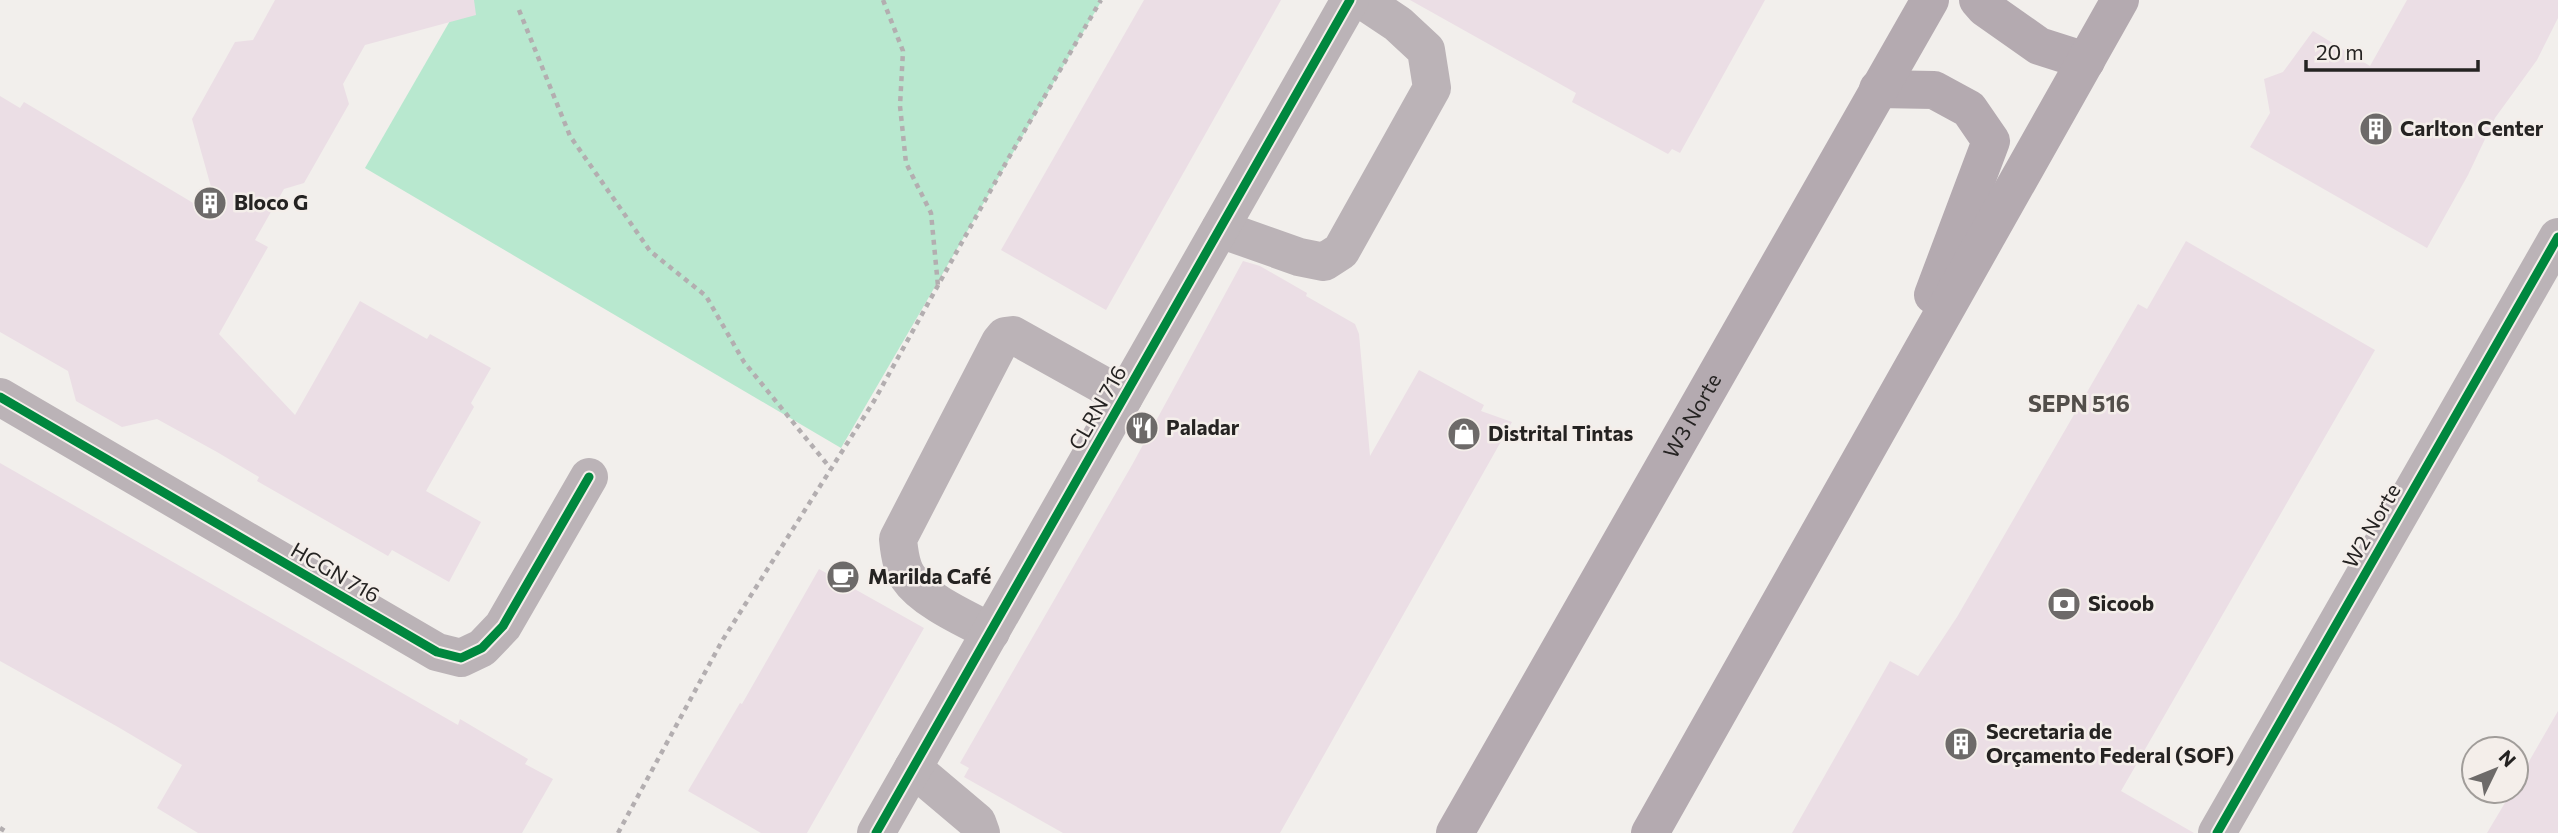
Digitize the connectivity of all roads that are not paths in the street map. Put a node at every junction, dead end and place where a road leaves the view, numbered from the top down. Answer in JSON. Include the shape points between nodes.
{"nodes":[{"id":1,"x":1350,"y":0,"type":"edge"},
{"id":2,"x":1362,"y":0,"type":"edge"},
{"id":3,"x":1930,"y":0,"type":"edge"},
{"id":4,"x":1978,"y":0,"type":"edge"},
{"id":5,"x":2120,"y":0,"type":"edge"},
{"id":6,"x":2086,"y":61,"type":"junction"},
{"id":7,"x":1878,"y":89,"type":"junction"},
{"id":8,"x":1220,"y":229,"type":"junction"},
{"id":9,"x":2558,"y":237,"type":"edge"},
{"id":10,"x":0,"y":397,"type":"edge"},
{"id":11,"x":1124,"y":397,"type":"junction"},
{"id":12,"x":1886,"y":418,"type":"junction"},
{"id":13,"x":589,"y":477,"type":"dead end"},
{"id":14,"x":991,"y":632,"type":"junction"},
{"id":15,"x":912,"y":768,"type":"junction"},
{"id":16,"x":876,"y":833,"type":"edge"},
{"id":17,"x":981,"y":833,"type":"edge"},
{"id":18,"x":1455,"y":833,"type":"edge"},
{"id":19,"x":1650,"y":833,"type":"edge"},
{"id":20,"x":2217,"y":833,"type":"edge"}],
"edges":[{"from":1,"to":8,"type":"street","name":"CLRN 716"},
{"from":2,"to":8,"type":"street","via":[[1426,50],[1432,88],[1341,251],[1324,262],[1311,260]]},
{"from":3,"to":7,"type":"main road","name":"W3 Norte"},
{"from":4,"to":6,"type":"main road","via":[[2039,47]]},
{"from":5,"to":6,"type":"main road"},
{"from":6,"to":12,"type":"main road"},
{"from":7,"to":12,"type":"main road","via":[[1934,90],[1969,109],[1991,141]]},
{"from":7,"to":18,"type":"main road","name":"W3 Norte"},
{"from":8,"to":11,"type":"street","name":"CLRN 716"},
{"from":9,"to":20,"type":"street","name":"W2 Norte"},
{"from":10,"to":13,"type":"street","name":"HCGN 716","via":[[437,652],[461,658],[482,648],[503,626]]},
{"from":11,"to":14,"type":"street","name":"CLRN 716"},
{"from":11,"to":14,"type":"street","via":[[1013,335],[1000,342],[898,539],[908,576],[938,605]]},
{"from":12,"to":19,"type":"main road"},
{"from":14,"to":15,"type":"street","name":"CLRN 716"},
{"from":15,"to":16,"type":"street","name":"CLRN 716"},
{"from":15,"to":17,"type":"street","via":[[977,822]]}]}
